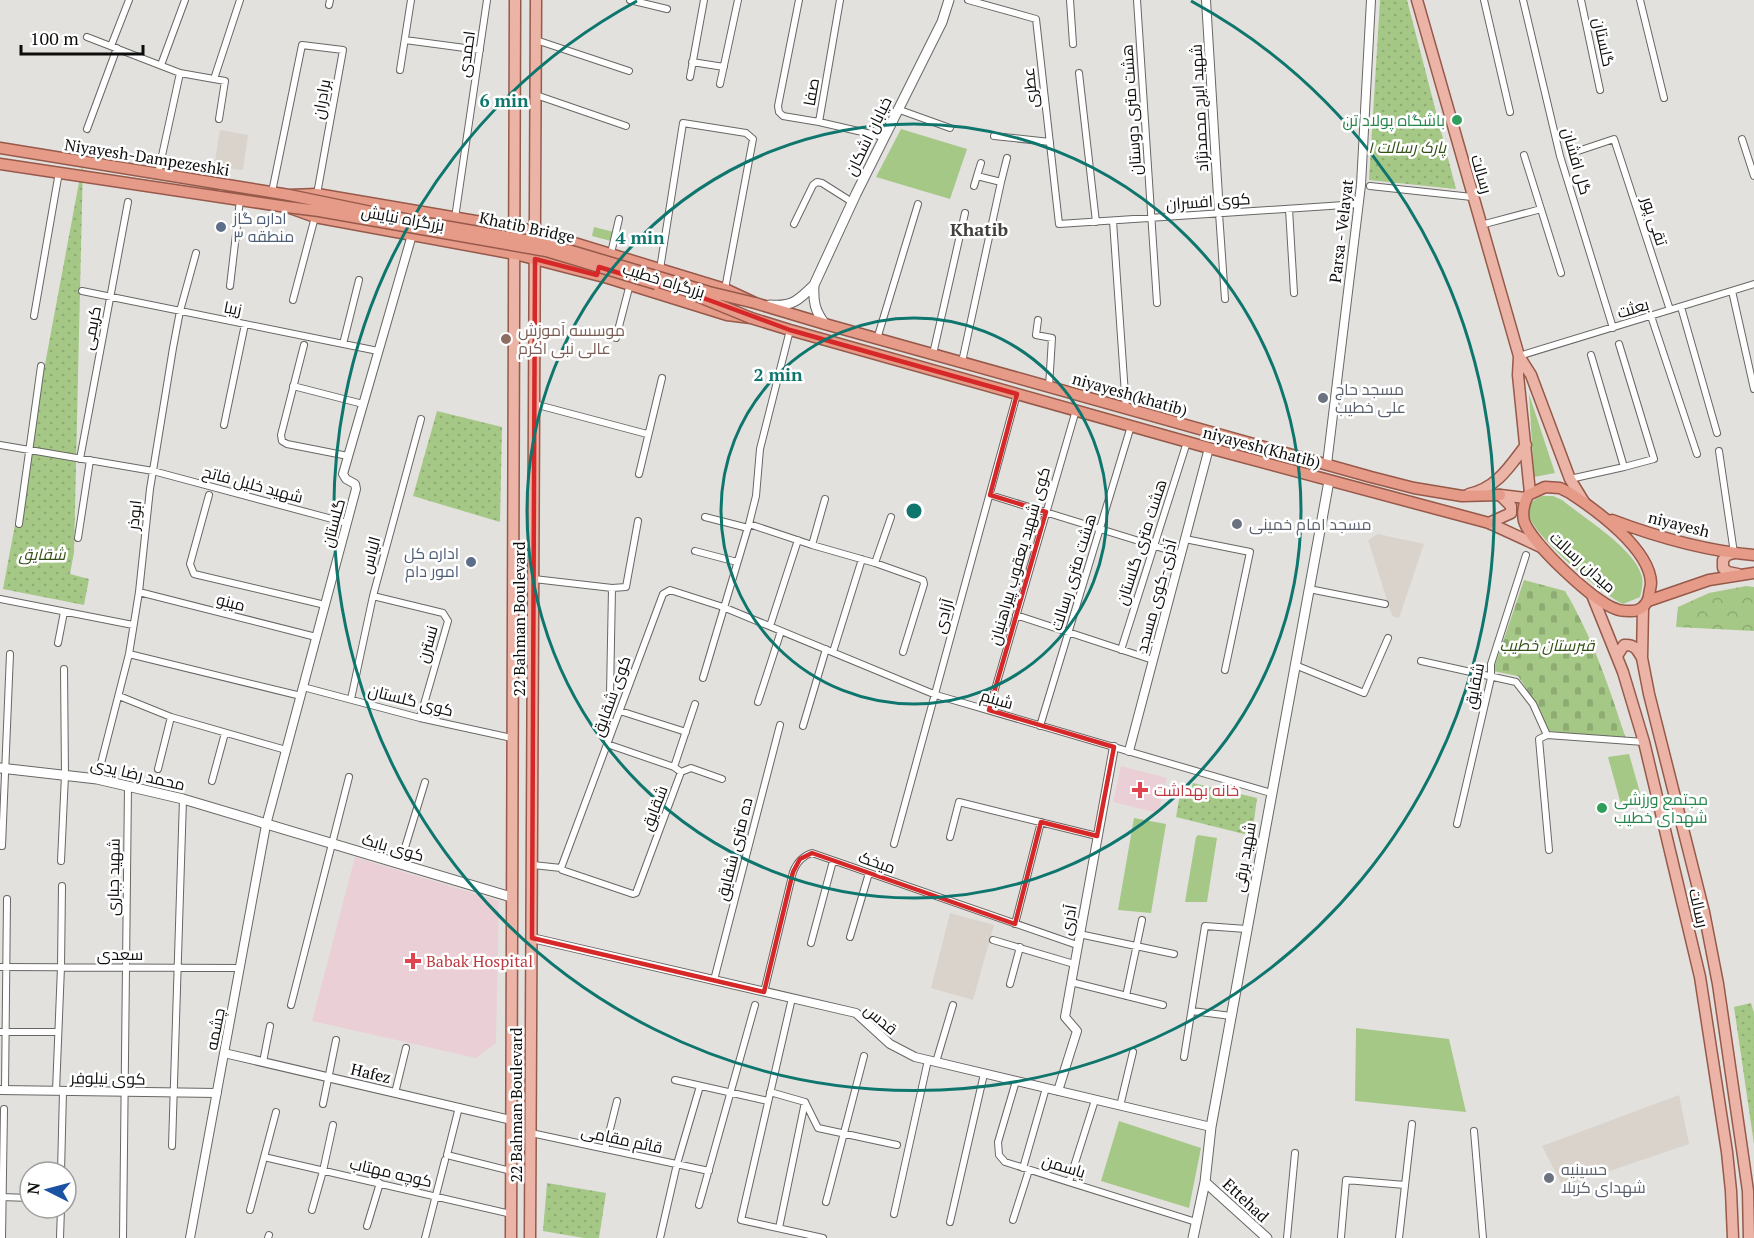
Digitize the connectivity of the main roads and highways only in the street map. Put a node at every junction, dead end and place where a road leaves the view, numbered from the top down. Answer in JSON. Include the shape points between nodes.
{"nodes":[{"id":1,"x":515,"y":0,"type":"edge"},
{"id":2,"x":536,"y":0,"type":"edge"},
{"id":3,"x":949,"y":0,"type":"edge"},
{"id":4,"x":1418,"y":0,"type":"edge"},
{"id":5,"x":0,"y":148,"type":"edge"},
{"id":6,"x":0,"y":164,"type":"edge"},
{"id":7,"x":289,"y":195,"type":"junction"},
{"id":8,"x":287,"y":207,"type":"junction"},
{"id":9,"x":455,"y":218,"type":"junction"},
{"id":10,"x":514,"y":227,"type":"junction"},
{"id":11,"x":535,"y":231,"type":"junction"},
{"id":12,"x":452,"y":242,"type":"junction"},
{"id":13,"x":592,"y":247,"type":"junction"},
{"id":14,"x":515,"y":254,"type":"junction"},
{"id":15,"x":613,"y":254,"type":"junction"},
{"id":16,"x":535,"y":259,"type":"junction"},
{"id":17,"x":586,"y":272,"type":"junction"},
{"id":18,"x":608,"y":278,"type":"junction"},
{"id":19,"x":814,"y":285,"type":"junction"},
{"id":20,"x":755,"y":303,"type":"junction"},
{"id":21,"x":751,"y":318,"type":"junction"},
{"id":22,"x":825,"y":324,"type":"junction"},
{"id":23,"x":1519,"y":356,"type":"junction"},
{"id":24,"x":1526,"y":445,"type":"junction"},
{"id":25,"x":1329,"y":481,"type":"junction"},
{"id":26,"x":1500,"y":495,"type":"junction"},
{"id":27,"x":1462,"y":496,"type":"junction"},
{"id":28,"x":1528,"y":496,"type":"junction"},
{"id":29,"x":1584,"y":502,"type":"junction"},
{"id":30,"x":1599,"y":515,"type":"junction"},
{"id":31,"x":1489,"y":523,"type":"junction"},
{"id":32,"x":1541,"y":548,"type":"junction"},
{"id":33,"x":1734,"y":553,"type":"junction"},
{"id":34,"x":1754,"y":555,"type":"edge"},
{"id":35,"x":1754,"y":573,"type":"edge"},
{"id":36,"x":1738,"y":574,"type":"junction"},
{"id":37,"x":1592,"y":595,"type":"junction"},
{"id":38,"x":1646,"y":604,"type":"junction"},
{"id":39,"x":1617,"y":656,"type":"junction"},
{"id":40,"x":1642,"y":658,"type":"junction"},
{"id":41,"x":2,"y":768,"type":"edge"},
{"id":42,"x":266,"y":825,"type":"joint"},
{"id":43,"x":511,"y":897,"type":"junction"},
{"id":44,"x":1205,"y":1182,"type":"junction"},
{"id":45,"x":1256,"y":1235,"type":"edge"},
{"id":46,"x":511,"y":1238,"type":"edge"},
{"id":47,"x":530,"y":1238,"type":"edge"},
{"id":48,"x":1193,"y":1238,"type":"edge"},
{"id":49,"x":1267,"y":1238,"type":"edge"},
{"id":50,"x":1733,"y":1238,"type":"edge"},
{"id":51,"x":1749,"y":1238,"type":"edge"}],
"edges":[{"from":1,"to":10,"type":"main road","name":"22 Bahman Boulevard"},
{"from":2,"to":11,"type":"main road","name":"22 Bahman Boulevard"},
{"from":3,"to":19,"type":"main road","name":"خیابان اشکان","via":[[942,22]]},
{"from":4,"to":23,"type":"main road","name":"رسالت"},
{"from":5,"to":7,"type":"highway","name":"Niyayesh-Dampezeshki"},
{"from":6,"to":8,"type":"highway","name":"Niyayesh-Dampezeshki"},
{"from":7,"to":9,"type":"highway","name":"بزرگراه نیایش","via":[[317,194]]},
{"from":7,"to":20,"type":"highway","name":"Khatib Bridge","bridge":true,"via":[[548,244]]},
{"from":8,"to":12,"type":"highway","name":"بزرگراه نیایش","via":[[315,217]]},
{"from":8,"to":21,"type":"highway","name":"Khatib Bridge","bridge":true,"via":[[546,252],[706,298]]},
{"from":9,"to":10,"type":"highway","name":"بزرگراه نیایش"},
{"from":9,"to":12,"type":"highway"},
{"from":10,"to":11,"type":"highway","name":"بزرگراه نیایش"},
{"from":10,"to":14,"type":"main road","name":"22 Bahman Boulevard"},
{"from":11,"to":13,"type":"highway","name":"بزرگراه خطیب"},
{"from":11,"to":16,"type":"main road","name":"22 Bahman Boulevard"},
{"from":12,"to":14,"type":"highway","name":"بزرگراه نیایش"},
{"from":13,"to":15,"type":"highway","name":"بزرگراه خطیب"},
{"from":13,"to":17,"type":"highway","via":[[597,260],[594,268]]},
{"from":14,"to":16,"type":"highway","name":"بزرگراه نیایش"},
{"from":14,"to":43,"type":"main road","name":"22 Bahman Boulevard"},
{"from":15,"to":18,"type":"highway","via":[[601,260],[599,267]]},
{"from":15,"to":20,"type":"highway","name":"بزرگراه خطیب","via":[[725,289]]},
{"from":16,"to":17,"type":"highway","name":"بزرگراه خطیب"},
{"from":16,"to":47,"type":"main road","name":"22 Bahman Boulevard"},
{"from":17,"to":18,"type":"highway","name":"بزرگراه خطیب"},
{"from":18,"to":21,"type":"highway","name":"بزرگراه خطیب","via":[[727,315]]},
{"from":19,"to":20,"type":"main road","via":[[799,300],[782,306]]},
{"from":19,"to":22,"type":"main road","via":[[816,313]]},
{"from":20,"to":22,"type":"highway","name":"niyayesh(khatib)"},
{"from":21,"to":25,"type":"highway","name":"niyayesh(Khatib)"},
{"from":22,"to":27,"type":"highway","name":"niyayesh(khatib)","via":[[1414,488]]},
{"from":23,"to":24,"type":"main road","name":"رسالت"},
{"from":23,"to":29,"type":"main road","name":"رسالت","via":[[1531,375],[1569,479]]},
{"from":24,"to":27,"type":"main road","via":[[1491,486]]},
{"from":24,"to":28,"type":"main road","name":"رسالت"},
{"from":25,"to":31,"type":"highway","name":"niyayesh(Khatib)"},
{"from":25,"to":44,"type":"main road","name":"شهید برقی","via":[[1246,928]]},
{"from":26,"to":27,"type":"highway","name":"niyayesh(khatib)"},
{"from":26,"to":28,"type":"main road"},
{"from":26,"to":31,"type":"main road","via":[[1511,506],[1511,513]]},
{"from":28,"to":29,"type":"highway","via":[[1537,489],[1551,487]]},
{"from":28,"to":32,"type":"highway","name":"میدان رسالت","via":[[1524,519]]},
{"from":29,"to":30,"type":"highway"},
{"from":30,"to":33,"type":"highway","name":"niyayesh","via":[[1655,535]]},
{"from":30,"to":38,"type":"highway","via":[[1622,532],[1643,559],[1651,581]]},
{"from":31,"to":32,"type":"main road"},
{"from":32,"to":37,"type":"highway","name":"میدان رسالت"},
{"from":33,"to":34,"type":"highway","name":"niyayesh"},
{"from":33,"to":36,"type":"main road","via":[[1723,560],[1723,568]]},
{"from":35,"to":36,"type":"highway"},
{"from":36,"to":38,"type":"highway","via":[[1709,580]]},
{"from":37,"to":38,"type":"highway","name":"میدان رسالت","via":[[1615,609],[1633,612]]},
{"from":37,"to":39,"type":"main road","name":"رسالت"},
{"from":38,"to":40,"type":"main road","name":"رسالت"},
{"from":39,"to":40,"type":"main road","via":[[1629,644]]},
{"from":39,"to":50,"type":"main road","name":"رسالت","via":[[1644,742],[1700,977],[1727,1152]]},
{"from":40,"to":51,"type":"main road","name":"رسالت","via":[[1712,953],[1748,1191]]},
{"from":41,"to":42,"type":"main road","name":"محمد رضا یدی","via":[[97,779],[183,799]]},
{"from":42,"to":43,"type":"main road","name":"کوی بابک"},
{"from":43,"to":46,"type":"main road","name":"22 Bahman Boulevard"},
{"from":44,"to":45,"type":"main road","name":"Ettehad"},
{"from":44,"to":48,"type":"main road","name":"شهید برقی"},
{"from":45,"to":49,"type":"main road","name":"Ettehad"}]}
